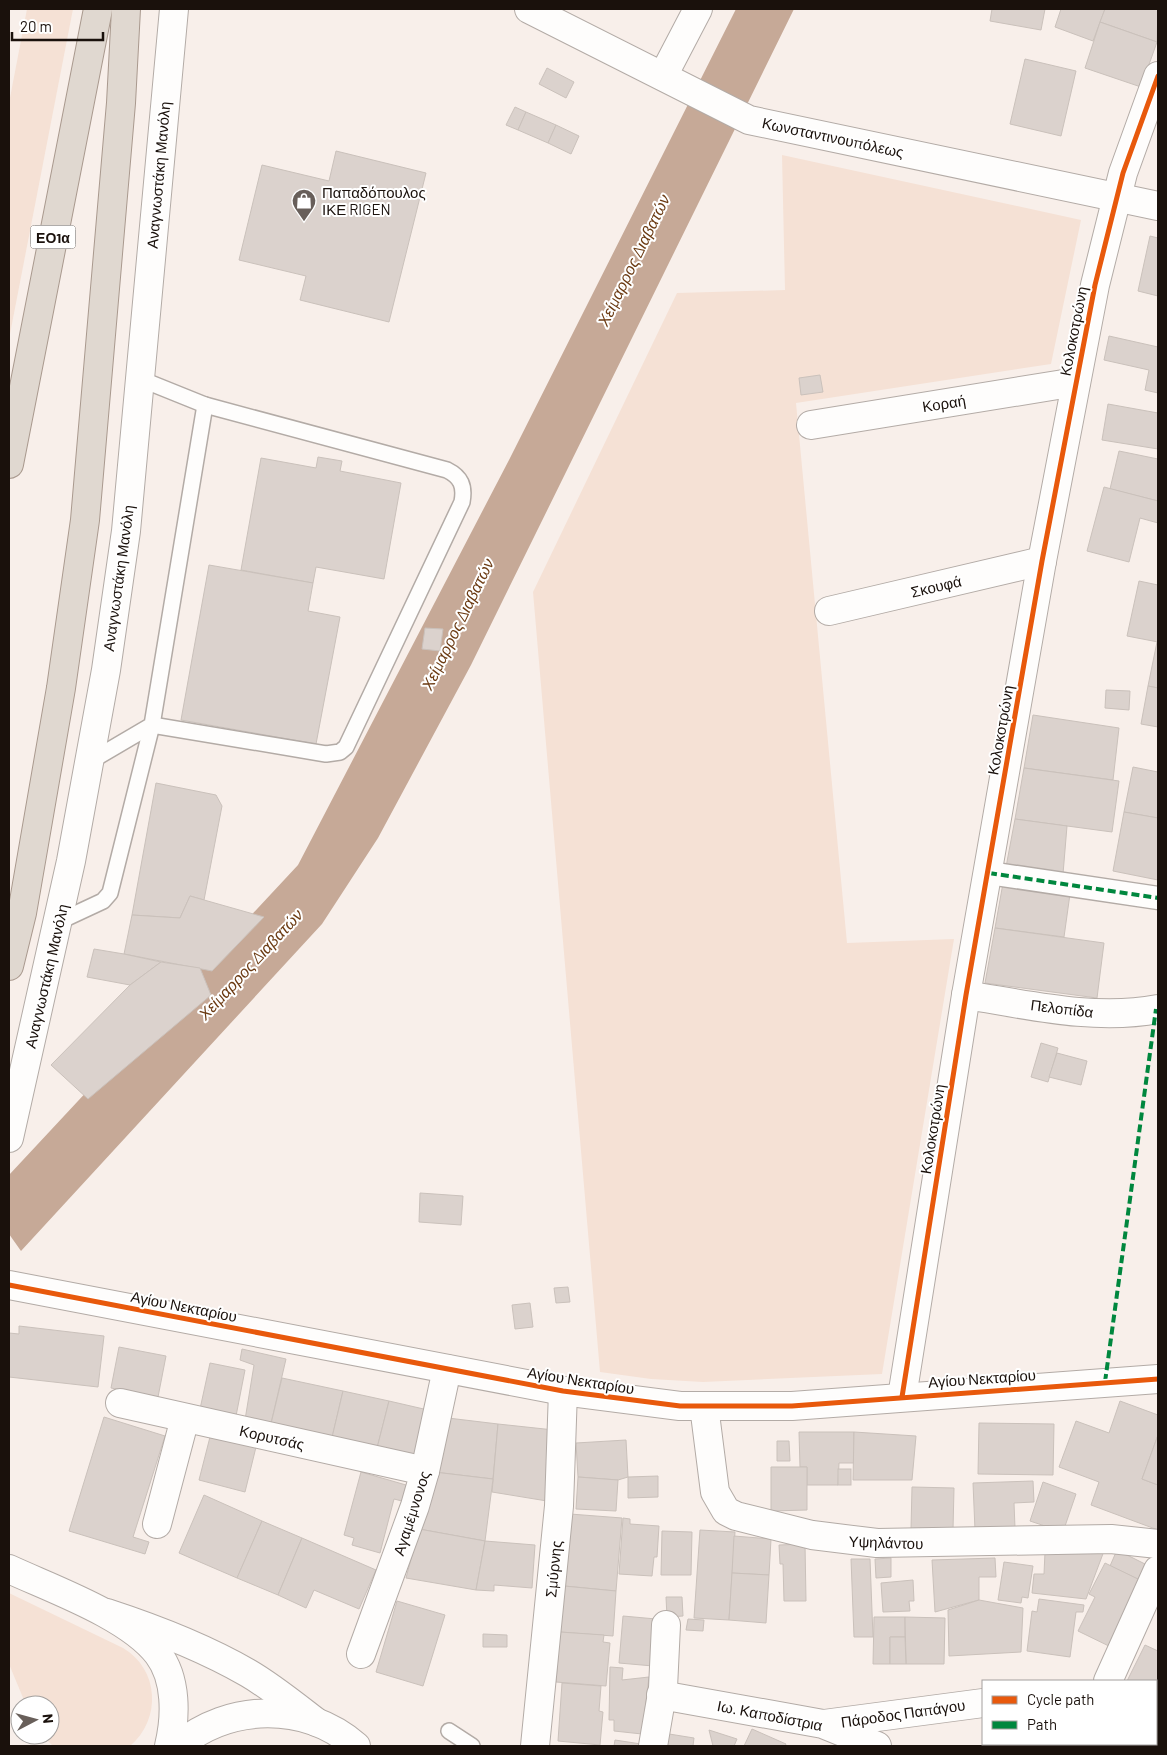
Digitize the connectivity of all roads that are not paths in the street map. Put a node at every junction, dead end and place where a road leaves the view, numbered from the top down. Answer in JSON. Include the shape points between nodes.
{"nodes":[{"id":1,"x":98,"y":9,"type":"edge"},
{"id":2,"x":126,"y":9,"type":"edge"},
{"id":3,"x":174,"y":9,"type":"edge"},
{"id":4,"x":529,"y":9,"type":"edge"},
{"id":5,"x":698,"y":9,"type":"edge"},
{"id":6,"x":663,"y":76,"type":"junction"},
{"id":7,"x":1158,"y":76,"type":"edge"},
{"id":8,"x":1116,"y":197,"type":"junction"},
{"id":9,"x":1158,"y":206,"type":"edge"},
{"id":10,"x":138,"y":378,"type":"junction"},
{"id":11,"x":1076,"y":382,"type":"junction"},
{"id":12,"x":205,"y":405,"type":"junction"},
{"id":13,"x":811,"y":425,"type":"dead end"},
{"id":14,"x":9,"y":464,"type":"edge"},
{"id":15,"x":1042,"y":561,"type":"junction"},
{"id":16,"x":829,"y":611,"type":"dead end"},
{"id":17,"x":152,"y":726,"type":"junction"},
{"id":18,"x":89,"y":762,"type":"junction"},
{"id":19,"x":988,"y":873,"type":"junction"},
{"id":20,"x":1158,"y":898,"type":"edge"},
{"id":21,"x":58,"y":922,"type":"junction"},
{"id":22,"x":9,"y":966,"type":"edge"},
{"id":23,"x":966,"y":995,"type":"junction"},
{"id":24,"x":1158,"y":1008,"type":"edge"},
{"id":25,"x":9,"y":1138,"type":"edge"},
{"id":26,"x":9,"y":1286,"type":"edge"},
{"id":27,"x":447,"y":1368,"type":"junction"},
{"id":28,"x":1158,"y":1379,"type":"edge"},
{"id":29,"x":563,"y":1392,"type":"junction"},
{"id":30,"x":902,"y":1397,"type":"junction"},
{"id":31,"x":120,"y":1403,"type":"dead end"},
{"id":32,"x":704,"y":1406,"type":"junction"},
{"id":33,"x":185,"y":1418,"type":"junction"},
{"id":34,"x":425,"y":1471,"type":"junction"},
{"id":35,"x":157,"y":1524,"type":"dead end"},
{"id":36,"x":1158,"y":1544,"type":"edge"},
{"id":37,"x":9,"y":1569,"type":"edge"},
{"id":38,"x":1158,"y":1570,"type":"edge"},
{"id":39,"x":107,"y":1613,"type":"junction"},
{"id":40,"x":666,"y":1625,"type":"dead end"},
{"id":41,"x":361,"y":1654,"type":"dead end"},
{"id":42,"x":1108,"y":1680,"type":"edge"},
{"id":43,"x":661,"y":1695,"type":"junction"},
{"id":44,"x":982,"y":1702,"type":"edge"},
{"id":45,"x":316,"y":1722,"type":"junction"},
{"id":46,"x":823,"y":1724,"type":"junction"},
{"id":47,"x":449,"y":1731,"type":"dead end"},
{"id":48,"x":169,"y":1746,"type":"edge"},
{"id":49,"x":178,"y":1746,"type":"edge"},
{"id":50,"x":356,"y":1746,"type":"edge"},
{"id":51,"x":472,"y":1746,"type":"edge"},
{"id":52,"x":535,"y":1746,"type":"edge"},
{"id":53,"x":653,"y":1746,"type":"edge"},
{"id":54,"x":877,"y":1746,"type":"edge"}],
"edges":[{"from":1,"to":14,"type":"highway","number":"ΕΟ1α"},
{"from":2,"to":22,"type":"highway","via":[[121,103],[85,520],[61,688],[22,913]]},
{"from":3,"to":10,"type":"street","name":"Αναγνωστάκη Μανόλη"},
{"from":4,"to":6,"type":"street","name":"Κωνσταντινουπόλεως"},
{"from":5,"to":6,"type":"street"},
{"from":6,"to":8,"type":"street","name":"Κωνσταντινουπόλεως","via":[[749,120]]},
{"from":7,"to":8,"type":"street","name":"Κολοκοτρώνη"},
{"from":8,"to":9,"type":"street","name":"Κωνσταντινουπόλεως"},
{"from":8,"to":11,"type":"street","name":"Κολοκοτρώνη"},
{"from":10,"to":12,"type":"lane"},
{"from":10,"to":18,"type":"street","name":"Αναγνωστάκη Μανόλη","via":[[126,530]]},
{"from":11,"to":13,"type":"street","name":"Κοραή"},
{"from":11,"to":15,"type":"street","name":"Κολοκοτρώνη"},
{"from":12,"to":17,"type":"lane"},
{"from":12,"to":17,"type":"lane","via":[[447,470],[456,474],[464,492],[354,732],[340,752],[326,754]]},
{"from":15,"to":16,"type":"street","name":"Σκουφά"},
{"from":15,"to":19,"type":"street","name":"Κολοκοτρώνη"},
{"from":17,"to":18,"type":"lane"},
{"from":17,"to":21,"type":"lane","via":[[110,893],[98,903]]},
{"from":18,"to":21,"type":"street","name":"Αναγνωστάκη Μανόλη"},
{"from":19,"to":20,"type":"street"},
{"from":19,"to":23,"type":"street","name":"Κολοκοτρώνη"},
{"from":21,"to":25,"type":"street","name":"Αναγνωστάκη Μανόλη"},
{"from":23,"to":24,"type":"street","name":"Πελοπίδα","via":[[1081,1012],[1131,1012]]},
{"from":23,"to":30,"type":"street","name":"Κολοκοτρώνη"},
{"from":26,"to":27,"type":"street","name":"Αγίου Νεκταρίου"},
{"from":27,"to":29,"type":"street","name":"Αγίου Νεκταρίου"},
{"from":27,"to":34,"type":"street","name":"Αγαμέμνονος"},
{"from":28,"to":30,"type":"street","name":"Αγίου Νεκταρίου"},
{"from":29,"to":32,"type":"street","name":"Αγίου Νεκταρίου"},
{"from":29,"to":52,"type":"street","name":"Σμύρνης","via":[[559,1506]]},
{"from":30,"to":32,"type":"street","name":"Αγίου Νεκταρίου","via":[[792,1406]]},
{"from":31,"to":33,"type":"street","name":"Κορυτσάς"},
{"from":32,"to":36,"type":"street","name":"Υψηλάντου","via":[[715,1492],[726,1511],[736,1516],[812,1535],[877,1543],[1111,1539]]},
{"from":33,"to":34,"type":"street","name":"Κορυτσάς"},
{"from":33,"to":35,"type":"street"},
{"from":34,"to":41,"type":"street","name":"Αγαμέμνονος"},
{"from":37,"to":39,"type":"street"},
{"from":38,"to":42,"type":"street"},
{"from":39,"to":45,"type":"street","via":[[162,1631],[221,1658],[275,1690]]},
{"from":39,"to":48,"type":"street","via":[[152,1648],[166,1668],[174,1713]]},
{"from":40,"to":43,"type":"street"},
{"from":43,"to":46,"type":"street","name":"Ιω. Καποδίστρια"},
{"from":43,"to":53,"type":"street"},
{"from":44,"to":46,"type":"street","name":"Πάροδος Παπάγου"},
{"from":45,"to":49,"type":"street","via":[[277,1713],[246,1714],[216,1722]]},
{"from":45,"to":50,"type":"street"},
{"from":46,"to":54,"type":"street","name":"Ιω. Καποδίστρια"},
{"from":47,"to":51,"type":"lane"}]}
